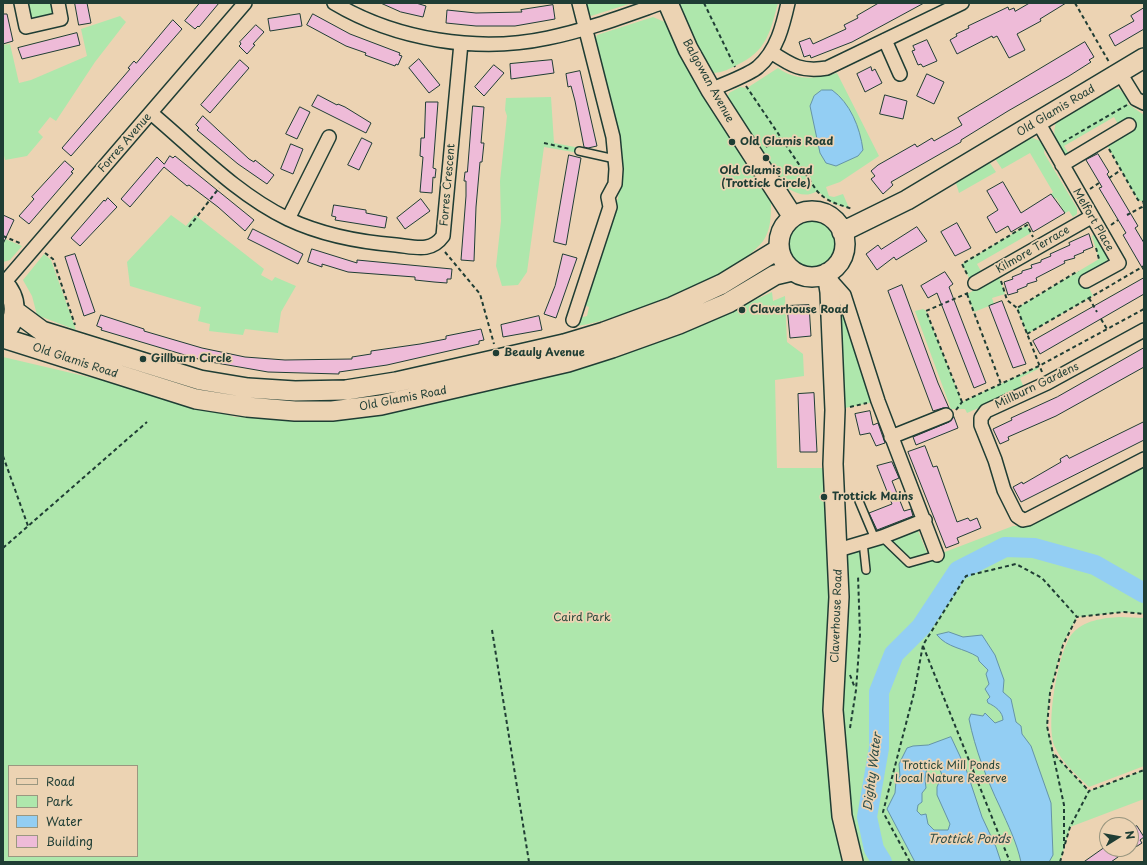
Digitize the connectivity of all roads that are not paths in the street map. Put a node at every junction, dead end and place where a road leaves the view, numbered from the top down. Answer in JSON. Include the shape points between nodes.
{"nodes":[{"id":1,"x":21,"y":3,"type":"edge"},
{"id":2,"x":58,"y":3,"type":"edge"},
{"id":3,"x":245,"y":3,"type":"edge"},
{"id":4,"x":335,"y":3,"type":"edge"},
{"id":5,"x":579,"y":3,"type":"edge"},
{"id":6,"x":662,"y":3,"type":"edge"},
{"id":7,"x":668,"y":3,"type":"edge"},
{"id":8,"x":788,"y":3,"type":"edge"},
{"id":9,"x":962,"y":3,"type":"edge"},
{"id":10,"x":586,"y":29,"type":"junction"},
{"id":11,"x":885,"y":40,"type":"junction"},
{"id":12,"x":461,"y":43,"type":"junction"},
{"id":13,"x":771,"y":52,"type":"junction"},
{"id":14,"x":1144,"y":58,"type":"edge"},
{"id":15,"x":1115,"y":69,"type":"junction"},
{"id":16,"x":900,"y":74,"type":"dead end"},
{"id":17,"x":711,"y":90,"type":"junction"},
{"id":18,"x":1140,"y":101,"type":"edge"},
{"id":19,"x":151,"y":113,"type":"junction"},
{"id":20,"x":1038,"y":122,"type":"junction"},
{"id":21,"x":1130,"y":125,"type":"dead end"},
{"id":22,"x":329,"y":137,"type":"dead end"},
{"id":23,"x":579,"y":151,"type":"road end"},
{"id":24,"x":615,"y":159,"type":"junction"},
{"id":25,"x":1062,"y":165,"type":"junction"},
{"id":26,"x":793,"y":217,"type":"junction"},
{"id":27,"x":1091,"y":217,"type":"junction"},
{"id":28,"x":288,"y":219,"type":"junction"},
{"id":29,"x":842,"y":232,"type":"junction"},
{"id":30,"x":779,"y":249,"type":"junction"},
{"id":31,"x":792,"y":271,"type":"junction"},
{"id":32,"x":828,"y":275,"type":"junction"},
{"id":33,"x":1083,"y":276,"type":"road end"},
{"id":34,"x":3,"y":283,"type":"edge"},
{"id":35,"x":971,"y":287,"type":"road end"},
{"id":36,"x":15,"y":311,"type":"junction"},
{"id":37,"x":579,"y":313,"type":"dead end"},
{"id":38,"x":1144,"y":330,"type":"edge"},
{"id":39,"x":3,"y":333,"type":"edge"},
{"id":40,"x":3,"y":338,"type":"edge"},
{"id":41,"x":295,"y":391,"type":"junction"},
{"id":42,"x":295,"y":411,"type":"junction"},
{"id":43,"x":946,"y":415,"type":"road end"},
{"id":44,"x":891,"y":437,"type":"junction"},
{"id":45,"x":1144,"y":459,"type":"edge"},
{"id":46,"x":859,"y":501,"type":"dead end"},
{"id":47,"x":925,"y":520,"type":"junction"},
{"id":48,"x":874,"y":539,"type":"junction"},
{"id":49,"x":838,"y":550,"type":"junction"},
{"id":50,"x":937,"y":555,"type":"joint"},
{"id":51,"x":866,"y":570,"type":"dead end"},
{"id":52,"x":853,"y":862,"type":"edge"}],
"edges":[{"from":1,"to":2,"type":"street","via":[[26,27],[61,19]]},
{"from":3,"to":19,"type":"street","name":"Forres Avenue"},
{"from":4,"to":12,"type":"street","via":[[378,23],[419,36]]},
{"from":5,"to":10,"type":"street"},
{"from":6,"to":10,"type":"street"},
{"from":7,"to":17,"type":"street","name":"Balgowan Avenue","via":[[688,49]]},
{"from":8,"to":13,"type":"street","via":[[782,30]]},
{"from":9,"to":11,"type":"street"},
{"from":10,"to":12,"type":"street","via":[[511,43]]},
{"from":10,"to":24,"type":"street","via":[[613,137]]},
{"from":11,"to":13,"type":"street","via":[[828,68],[815,70],[791,66]]},
{"from":11,"to":16,"type":"street"},
{"from":12,"to":28,"type":"street","name":"Forres Crescent","via":[[443,236],[437,243],[427,248],[365,242],[328,234]]},
{"from":13,"to":17,"type":"street","via":[[758,67]]},
{"from":14,"to":15,"type":"street","name":"Old Glamis Road"},
{"from":15,"to":18,"type":"street"},
{"from":15,"to":20,"type":"street","name":"Old Glamis Road"},
{"from":17,"to":26,"type":"street","name":"Balgowan Avenue"},
{"from":19,"to":28,"type":"street","via":[[226,178]]},
{"from":19,"to":34,"type":"street","name":"Forres Avenue"},
{"from":20,"to":25,"type":"street","name":"Melfort Place"},
{"from":20,"to":29,"type":"street","name":"Old Glamis Road","via":[[907,200]]},
{"from":21,"to":25,"type":"street"},
{"from":22,"to":28,"type":"street"},
{"from":23,"to":24,"type":"lane"},
{"from":24,"to":37,"type":"street","via":[[615,184],[608,197],[610,207]]},
{"from":25,"to":27,"type":"street","name":"Melfort Place"},
{"from":26,"to":29,"type":"street","via":[[803,212],[826,215],[835,221]]},
{"from":26,"to":30,"type":"street","via":[[784,226],[779,237]]},
{"from":27,"to":33,"type":"street","name":"Melfort Place","via":[[1119,263]]},
{"from":27,"to":35,"type":"street","name":"Kilmore Terrace"},
{"from":29,"to":32,"type":"street","via":[[843,254]]},
{"from":30,"to":31,"type":"street","via":[[783,261]]},
{"from":30,"to":41,"type":"street","name":"Old Glamis Road","via":[[722,284],[672,307],[564,344],[396,382],[346,390]]},
{"from":31,"to":32,"type":"street","via":[[809,277]]},
{"from":31,"to":42,"type":"street","name":"Old Glamis Road","via":[[775,275],[728,303],[679,324],[568,362],[381,405],[332,411]]},
{"from":32,"to":44,"type":"street","via":[[844,294]]},
{"from":32,"to":49,"type":"street","name":"Claverhouse Road","via":[[835,410],[833,464]]},
{"from":34,"to":36,"type":"street","via":[[12,296]]},
{"from":36,"to":39,"type":"street","via":[[12,321]]},
{"from":36,"to":41,"type":"street","name":"Old Glamis Road","via":[[42,331],[200,380],[248,388]]},
{"from":38,"to":45,"type":"street","name":"Millburn Gardens","via":[[1047,383],[986,411],[981,418],[981,425],[1004,490],[1017,516],[1023,520]]},
{"from":40,"to":42,"type":"street","name":"Old Glamis Road","via":[[196,399],[247,408]]},
{"from":41,"to":42,"type":"street"},
{"from":43,"to":44,"type":"street"},
{"from":44,"to":47,"type":"street"},
{"from":46,"to":48,"type":"lane"},
{"from":47,"to":48,"type":"street"},
{"from":47,"to":50,"type":"street"},
{"from":48,"to":49,"type":"street"},
{"from":48,"to":50,"type":"lane","via":[[909,563]]},
{"from":48,"to":51,"type":"lane"},
{"from":49,"to":52,"type":"street","name":"Claverhouse Road","via":[[839,597],[833,710],[842,816]]}]}
